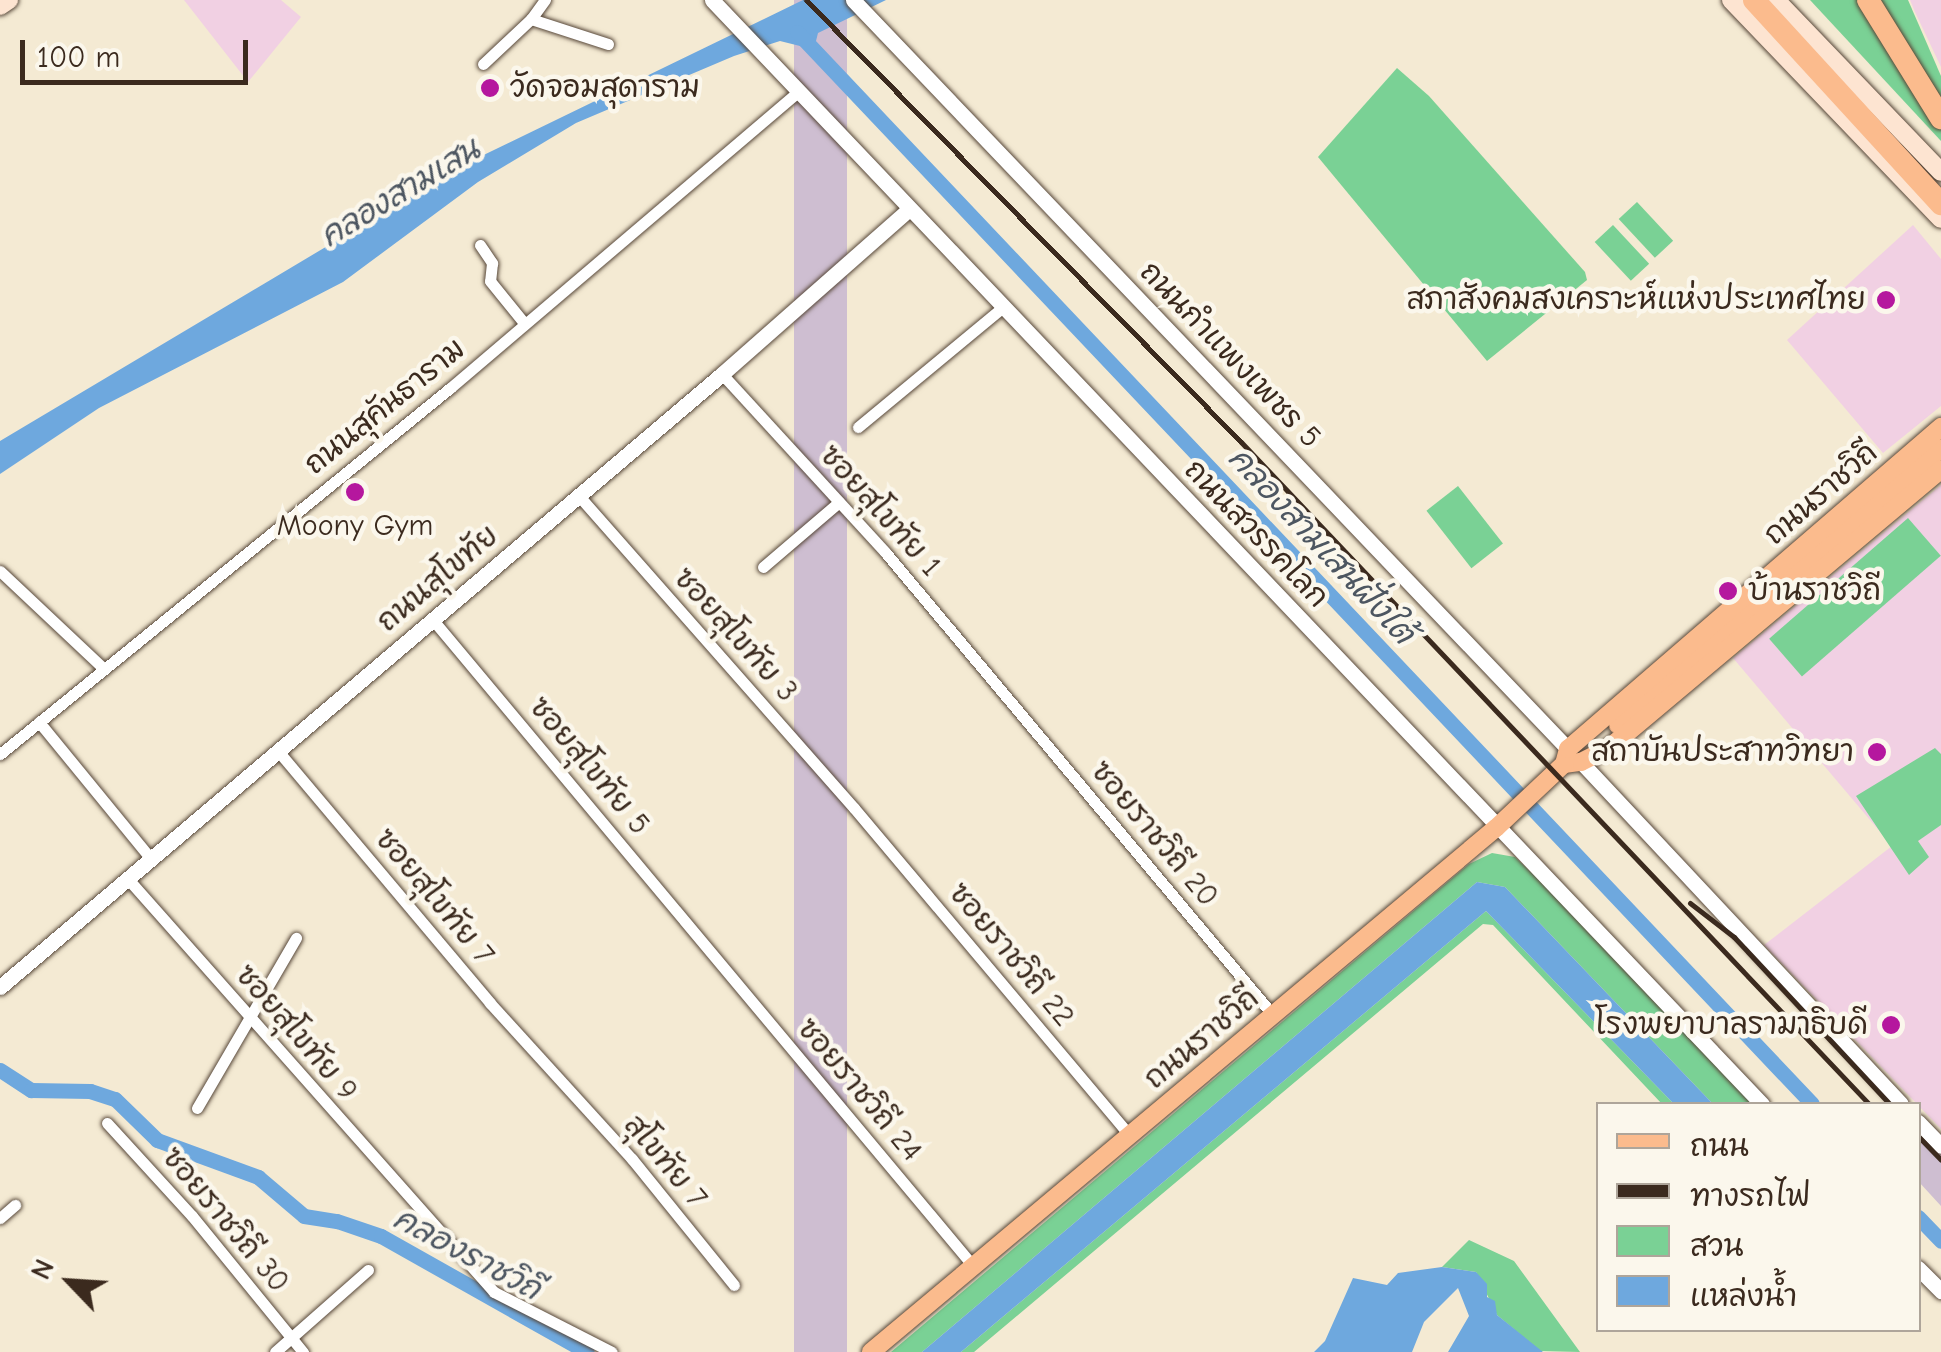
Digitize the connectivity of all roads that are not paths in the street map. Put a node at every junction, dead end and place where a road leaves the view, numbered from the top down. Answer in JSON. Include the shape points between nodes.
{"nodes":[{"id":1,"x":9,"y":0,"type":"edge"},
{"id":2,"x":544,"y":0,"type":"edge"},
{"id":3,"x":712,"y":0,"type":"edge"},
{"id":4,"x":853,"y":0,"type":"edge"},
{"id":5,"x":1731,"y":0,"type":"edge"},
{"id":6,"x":1754,"y":0,"type":"edge"},
{"id":7,"x":1776,"y":0,"type":"edge"},
{"id":8,"x":1868,"y":0,"type":"edge"},
{"id":9,"x":1886,"y":0,"type":"edge"},
{"id":10,"x":0,"y":6,"type":"edge"},
{"id":11,"x":531,"y":19,"type":"junction"},
{"id":12,"x":608,"y":44,"type":"dead end"},
{"id":13,"x":483,"y":64,"type":"dead end"},
{"id":14,"x":1918,"y":82,"type":"junction"},
{"id":15,"x":792,"y":88,"type":"junction"},
{"id":16,"x":1941,"y":118,"type":"edge"},
{"id":17,"x":1941,"y":172,"type":"edge"},
{"id":18,"x":1941,"y":204,"type":"edge"},
{"id":19,"x":908,"y":210,"type":"junction"},
{"id":20,"x":1941,"y":219,"type":"edge"},
{"id":21,"x":480,"y":245,"type":"dead end"},
{"id":22,"x":1002,"y":308,"type":"junction"},
{"id":23,"x":525,"y":324,"type":"junction"},
{"id":24,"x":722,"y":374,"type":"junction"},
{"id":25,"x":858,"y":427,"type":"dead end"},
{"id":26,"x":1941,"y":428,"type":"edge"},
{"id":27,"x":1941,"y":448,"type":"edge"},
{"id":28,"x":1941,"y":469,"type":"edge"},
{"id":29,"x":578,"y":496,"type":"junction"},
{"id":30,"x":839,"y":502,"type":"junction"},
{"id":31,"x":763,"y":567,"type":"dead end"},
{"id":32,"x":0,"y":571,"type":"edge"},
{"id":33,"x":433,"y":620,"type":"junction"},
{"id":34,"x":104,"y":669,"type":"junction"},
{"id":35,"x":996,"y":684,"type":"joint"},
{"id":36,"x":39,"y":722,"type":"junction"},
{"id":37,"x":278,"y":751,"type":"junction"},
{"id":38,"x":0,"y":754,"type":"edge"},
{"id":39,"x":1576,"y":758,"type":"junction"},
{"id":40,"x":854,"y":808,"type":"joint"},
{"id":41,"x":1501,"y":822,"type":"junction"},
{"id":42,"x":151,"y":859,"type":"junction"},
{"id":43,"x":128,"y":879,"type":"junction"},
{"id":44,"x":296,"y":938,"type":"dead end"},
{"id":45,"x":706,"y":946,"type":"joint"},
{"id":46,"x":0,"y":987,"type":"edge"},
{"id":47,"x":1272,"y":1015,"type":"junction"},
{"id":48,"x":249,"y":1016,"type":"junction"},
{"id":49,"x":554,"y":1073,"type":"joint"},
{"id":50,"x":1760,"y":1102,"type":"edge"},
{"id":51,"x":1900,"y":1102,"type":"edge"},
{"id":52,"x":197,"y":1108,"type":"dead end"},
{"id":53,"x":107,"y":1123,"type":"dead end"},
{"id":54,"x":1921,"y":1125,"type":"edge"},
{"id":55,"x":1129,"y":1135,"type":"junction"},
{"id":56,"x":1941,"y":1146,"type":"edge"},
{"id":57,"x":15,"y":1205,"type":"dead end"},
{"id":58,"x":0,"y":1218,"type":"edge"},
{"id":59,"x":974,"y":1267,"type":"junction"},
{"id":60,"x":368,"y":1270,"type":"dead end"},
{"id":61,"x":1921,"y":1271,"type":"edge"},
{"id":62,"x":734,"y":1285,"type":"dead end"},
{"id":63,"x":1941,"y":1292,"type":"edge"},
{"id":64,"x":291,"y":1338,"type":"junction"},
{"id":65,"x":275,"y":1352,"type":"edge"},
{"id":66,"x":303,"y":1352,"type":"edge"},
{"id":67,"x":612,"y":1352,"type":"edge"},
{"id":68,"x":872,"y":1352,"type":"edge"}],
"edges":[{"from":1,"to":10,"type":"main road"},
{"from":2,"to":11,"type":"street"},
{"from":3,"to":15,"type":"street","name":"ถนนสวรรคโลก"},
{"from":4,"to":39,"type":"street","name":"ถนนกำแพงเพชร 5"},
{"from":5,"to":20,"type":"main road"},
{"from":6,"to":18,"type":"highway"},
{"from":7,"to":17,"type":"main road"},
{"from":8,"to":14,"type":"highway"},
{"from":9,"to":14,"type":"highway"},
{"from":11,"to":12,"type":"street"},
{"from":11,"to":13,"type":"street"},
{"from":14,"to":16,"type":"highway"},
{"from":15,"to":19,"type":"street","name":"ถนนสวรรคโลก"},
{"from":15,"to":23,"type":"street","name":"ถนนสุคันธาราม"},
{"from":19,"to":22,"type":"street","name":"ถนนสวรรคโลก"},
{"from":19,"to":24,"type":"street","name":"ถนนสุโขทัย"},
{"from":21,"to":23,"type":"street","via":[[492,264],[490,281]]},
{"from":22,"to":25,"type":"street"},
{"from":22,"to":41,"type":"street","name":"ถนนสวรรคโลก"},
{"from":23,"to":34,"type":"street","name":"ถนนสุคันธาราม"},
{"from":24,"to":29,"type":"street","name":"ถนนสุโขทัย"},
{"from":24,"to":30,"type":"street","name":"ซอยสุโขทัย 1"},
{"from":26,"to":39,"type":"main road","name":"ถนนราชวิถี"},
{"from":27,"to":39,"type":"main road"},
{"from":28,"to":39,"type":"main road","name":"ถนนราชวิถี","via":[[1609,748]]},
{"from":29,"to":33,"type":"street","name":"ถนนสุโขทัย"},
{"from":29,"to":40,"type":"street","name":"ซอยสุโขทัย 3"},
{"from":30,"to":31,"type":"street"},
{"from":30,"to":35,"type":"street","name":"ซอยสุโขทัย 1"},
{"from":32,"to":34,"type":"street"},
{"from":33,"to":37,"type":"street","name":"ถนนสุโขทัย"},
{"from":33,"to":45,"type":"street","name":"ซอยสุโขทัย 5"},
{"from":34,"to":36,"type":"street","name":"ถนนสุคันธาราม"},
{"from":35,"to":47,"type":"street","name":"ซอยราชวิถี 20"},
{"from":36,"to":38,"type":"street","name":"ถนนสุคันธาราม"},
{"from":36,"to":42,"type":"street"},
{"from":37,"to":42,"type":"street","name":"ถนนสุโขทัย"},
{"from":37,"to":49,"type":"street","name":"ซอยสุโขทัย 7"},
{"from":39,"to":41,"type":"main road","name":"ถนนราชวิถี"},
{"from":39,"to":51,"type":"street","name":"ถนนกำแพงเพชร 5"},
{"from":40,"to":55,"type":"street","name":"ซอยราชวิถี 22"},
{"from":41,"to":47,"type":"main road","name":"ถนนราชวิถี"},
{"from":41,"to":50,"type":"street","name":"ถนนสวรรคโลก"},
{"from":42,"to":43,"type":"street","name":"ถนนสุโขทัย"},
{"from":43,"to":46,"type":"street","name":"ถนนสุโขทัย"},
{"from":43,"to":48,"type":"street","name":"ซอยสุโขทัย 9"},
{"from":44,"to":48,"type":"street"},
{"from":45,"to":59,"type":"street","name":"ซอยราชวิถี 24"},
{"from":47,"to":55,"type":"main road","name":"ถนนราชวิถี"},
{"from":48,"to":52,"type":"street"},
{"from":48,"to":67,"type":"street","name":"ซอยสุโขทัย 9","via":[[494,1292]]},
{"from":49,"to":62,"type":"street","name":"สุโขทัย 7"},
{"from":53,"to":64,"type":"street","name":"ซอยราชวิถี 30"},
{"from":54,"to":56,"type":"street"},
{"from":55,"to":59,"type":"main road","name":"ถนนราชวิถี"},
{"from":57,"to":58,"type":"street"},
{"from":59,"to":68,"type":"main road","name":"ถนนราชวิถี"},
{"from":60,"to":64,"type":"street"},
{"from":61,"to":63,"type":"street"},
{"from":64,"to":65,"type":"street"},
{"from":64,"to":66,"type":"street","name":"ซอยราชวิถี 30"}]}
